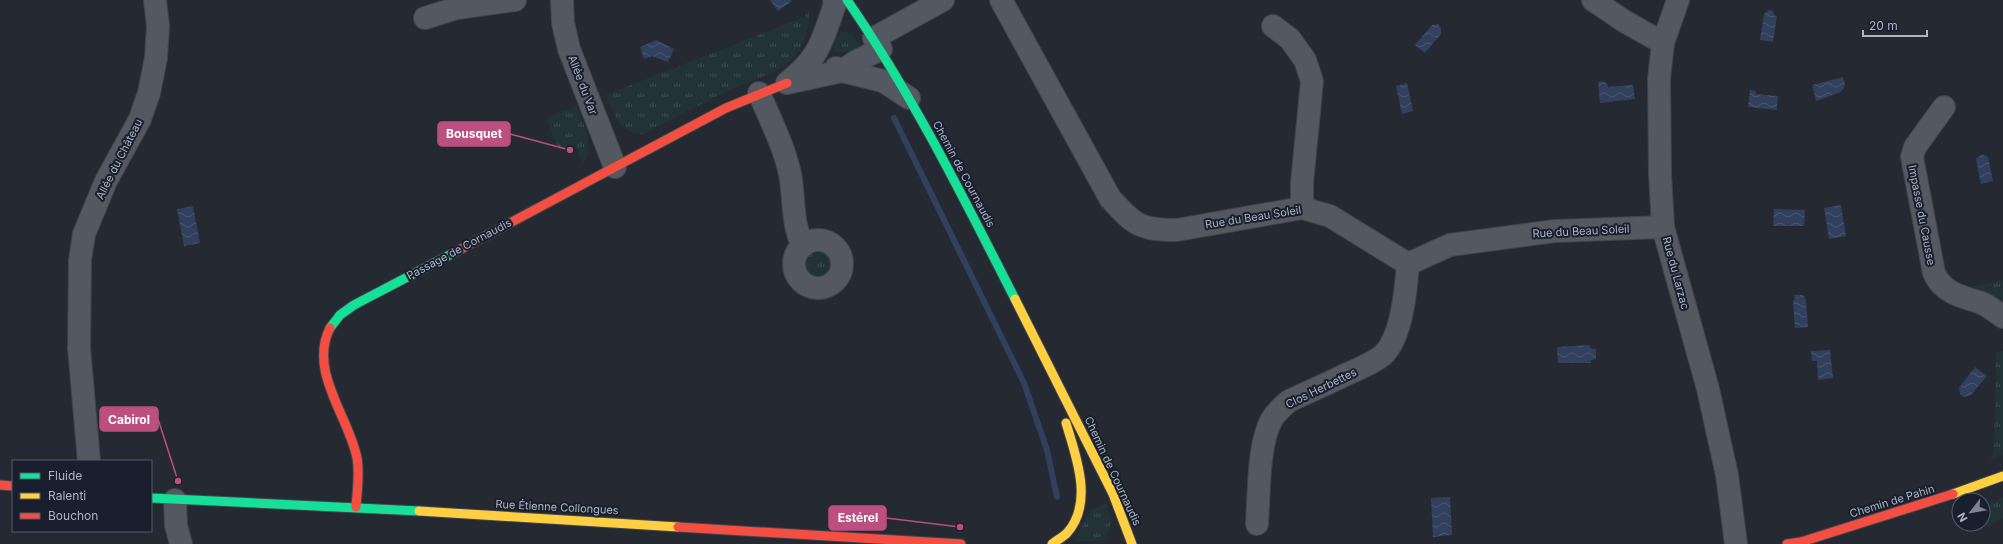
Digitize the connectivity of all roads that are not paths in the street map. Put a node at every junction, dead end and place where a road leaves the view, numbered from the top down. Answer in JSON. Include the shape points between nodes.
{"nodes":[{"id":1,"x":155,"y":0,"type":"edge"},
{"id":2,"x":515,"y":0,"type":"edge"},
{"id":3,"x":562,"y":0,"type":"edge"},
{"id":4,"x":834,"y":0,"type":"edge"},
{"id":5,"x":847,"y":0,"type":"edge"},
{"id":6,"x":943,"y":0,"type":"edge"},
{"id":7,"x":1001,"y":0,"type":"edge"},
{"id":8,"x":1593,"y":0,"type":"edge"},
{"id":9,"x":1678,"y":0,"type":"edge"},
{"id":10,"x":425,"y":18,"type":"dead end"},
{"id":11,"x":1273,"y":26,"type":"dead end"},
{"id":12,"x":1663,"y":42,"type":"junction"},
{"id":13,"x":820,"y":44,"type":"junction"},
{"id":14,"x":878,"y":44,"type":"junction"},
{"id":15,"x":842,"y":71,"type":"junction"},
{"id":16,"x":787,"y":83,"type":"junction"},
{"id":17,"x":759,"y":93,"type":"junction"},
{"id":18,"x":909,"y":98,"type":"junction"},
{"id":19,"x":1944,"y":107,"type":"dead end"},
{"id":20,"x":614,"y":167,"type":"junction"},
{"id":21,"x":1302,"y":208,"type":"junction"},
{"id":22,"x":1663,"y":227,"type":"junction"},
{"id":23,"x":803,"y":246,"type":"dead end"},
{"id":24,"x":1408,"y":264,"type":"junction"},
{"id":25,"x":2003,"y":317,"type":"edge"},
{"id":26,"x":1048,"y":367,"type":"junction"},
{"id":27,"x":89,"y":460,"type":"edge"},
{"id":28,"x":2003,"y":476,"type":"edge"},
{"id":29,"x":0,"y":485,"type":"edge"},
{"id":30,"x":12,"y":486,"type":"edge"},
{"id":31,"x":152,"y":498,"type":"edge"},
{"id":32,"x":175,"y":500,"type":"junction"},
{"id":33,"x":356,"y":507,"type":"junction"},
{"id":34,"x":1257,"y":524,"type":"dead end"},
{"id":35,"x":1834,"y":538,"type":"edge"},
{"id":36,"x":912,"y":542,"type":"edge"},
{"id":37,"x":1797,"y":543,"type":"edge"},
{"id":38,"x":181,"y":544,"type":"edge"},
{"id":39,"x":961,"y":544,"type":"edge"},
{"id":40,"x":1052,"y":544,"type":"edge"},
{"id":41,"x":1132,"y":544,"type":"edge"},
{"id":42,"x":1736,"y":544,"type":"edge"}],
"edges":[{"from":1,"to":27,"type":"street","name":"Allée du Château","via":[[158,26],[156,58],[149,93],[140,119],[106,180],[84,234],[80,260],[79,348]]},
{"from":2,"to":10,"type":"street","via":[[457,8]]},
{"from":3,"to":20,"type":"street","name":"Allée du Var","via":[[563,24],[569,48]]},
{"from":4,"to":13,"type":"street","name":"Passage de Cornaudis","via":[[835,4]]},
{"from":5,"to":14,"type":"street","name":"Chemin de Cournaudis"},
{"from":6,"to":14,"type":"street"},
{"from":7,"to":21,"type":"street","name":"Rue du Beau Soleil","via":[[1110,198],[1128,218],[1143,227],[1177,230]]},
{"from":8,"to":12,"type":"street","via":[[1624,22]]},
{"from":9,"to":12,"type":"street","name":"Rue du Larzac"},
{"from":11,"to":21,"type":"street","via":[[1290,40],[1305,60],[1312,81]]},
{"from":12,"to":22,"type":"street","name":"Rue du Larzac","via":[[1659,79]]},
{"from":13,"to":15,"type":"street","name":"Passage de Cornaudis","via":[[827,59]]},
{"from":13,"to":16,"type":"street","name":"Passage de Cornaudis","via":[[808,64]]},
{"from":14,"to":15,"type":"street","name":"Passage de Cornaudis"},
{"from":14,"to":18,"type":"street","name":"Chemin de Cournaudis"},
{"from":15,"to":16,"type":"street","name":"Passage de Cornaudis"},
{"from":15,"to":18,"type":"street","name":"Passage de Cornaudis","via":[[878,79]]},
{"from":16,"to":17,"type":"street","name":"Passage de Cornaudis"},
{"from":17,"to":20,"type":"street","name":"Passage de Cornaudis"},
{"from":17,"to":23,"type":"street","via":[[788,166],[795,225]]},
{"from":18,"to":26,"type":"street","name":"Chemin de Cournaudis","via":[[1008,283]]},
{"from":19,"to":25,"type":"street","name":"Impasse du Causse","via":[[1915,147],[1912,157],[1934,272],[1938,282],[1952,293],[1987,306]]},
{"from":20,"to":33,"type":"street","name":"Passage de Cornaudis","via":[[354,305],[332,324],[324,341],[323,367],[357,457]]},
{"from":21,"to":24,"type":"street","name":"Rue du Beau Soleil","via":[[1330,216]]},
{"from":22,"to":24,"type":"street","name":"Rue du Beau Soleil","via":[[1555,231],[1450,245]]},
{"from":22,"to":42,"type":"street","name":"Rue du Larzac","via":[[1708,389],[1728,475]]},
{"from":24,"to":34,"type":"street","name":"Clos Herbettes","via":[[1407,286],[1397,329],[1383,354],[1370,364],[1289,401],[1272,419],[1262,456]]},
{"from":26,"to":40,"type":"street","name":"Chemin de Cournaudis","via":[[1074,452],[1080,478],[1081,502],[1072,527],[1061,539]]},
{"from":26,"to":41,"type":"street","name":"Chemin de Cournaudis","via":[[1112,494]]},
{"from":28,"to":35,"type":"street","name":"Chemin de Pahin"},
{"from":29,"to":30,"type":"street"},
{"from":31,"to":32,"type":"street","name":"Rue Étienne Collongues"},
{"from":32,"to":33,"type":"street","name":"Rue Étienne Collongues"},
{"from":32,"to":38,"type":"street","via":[[176,525]]},
{"from":33,"to":36,"type":"street","name":"Rue Étienne Collongues"},
{"from":35,"to":37,"type":"street","name":"Chemin de Pahin"},
{"from":36,"to":39,"type":"street","name":"Rue Étienne Collongues"}]}
